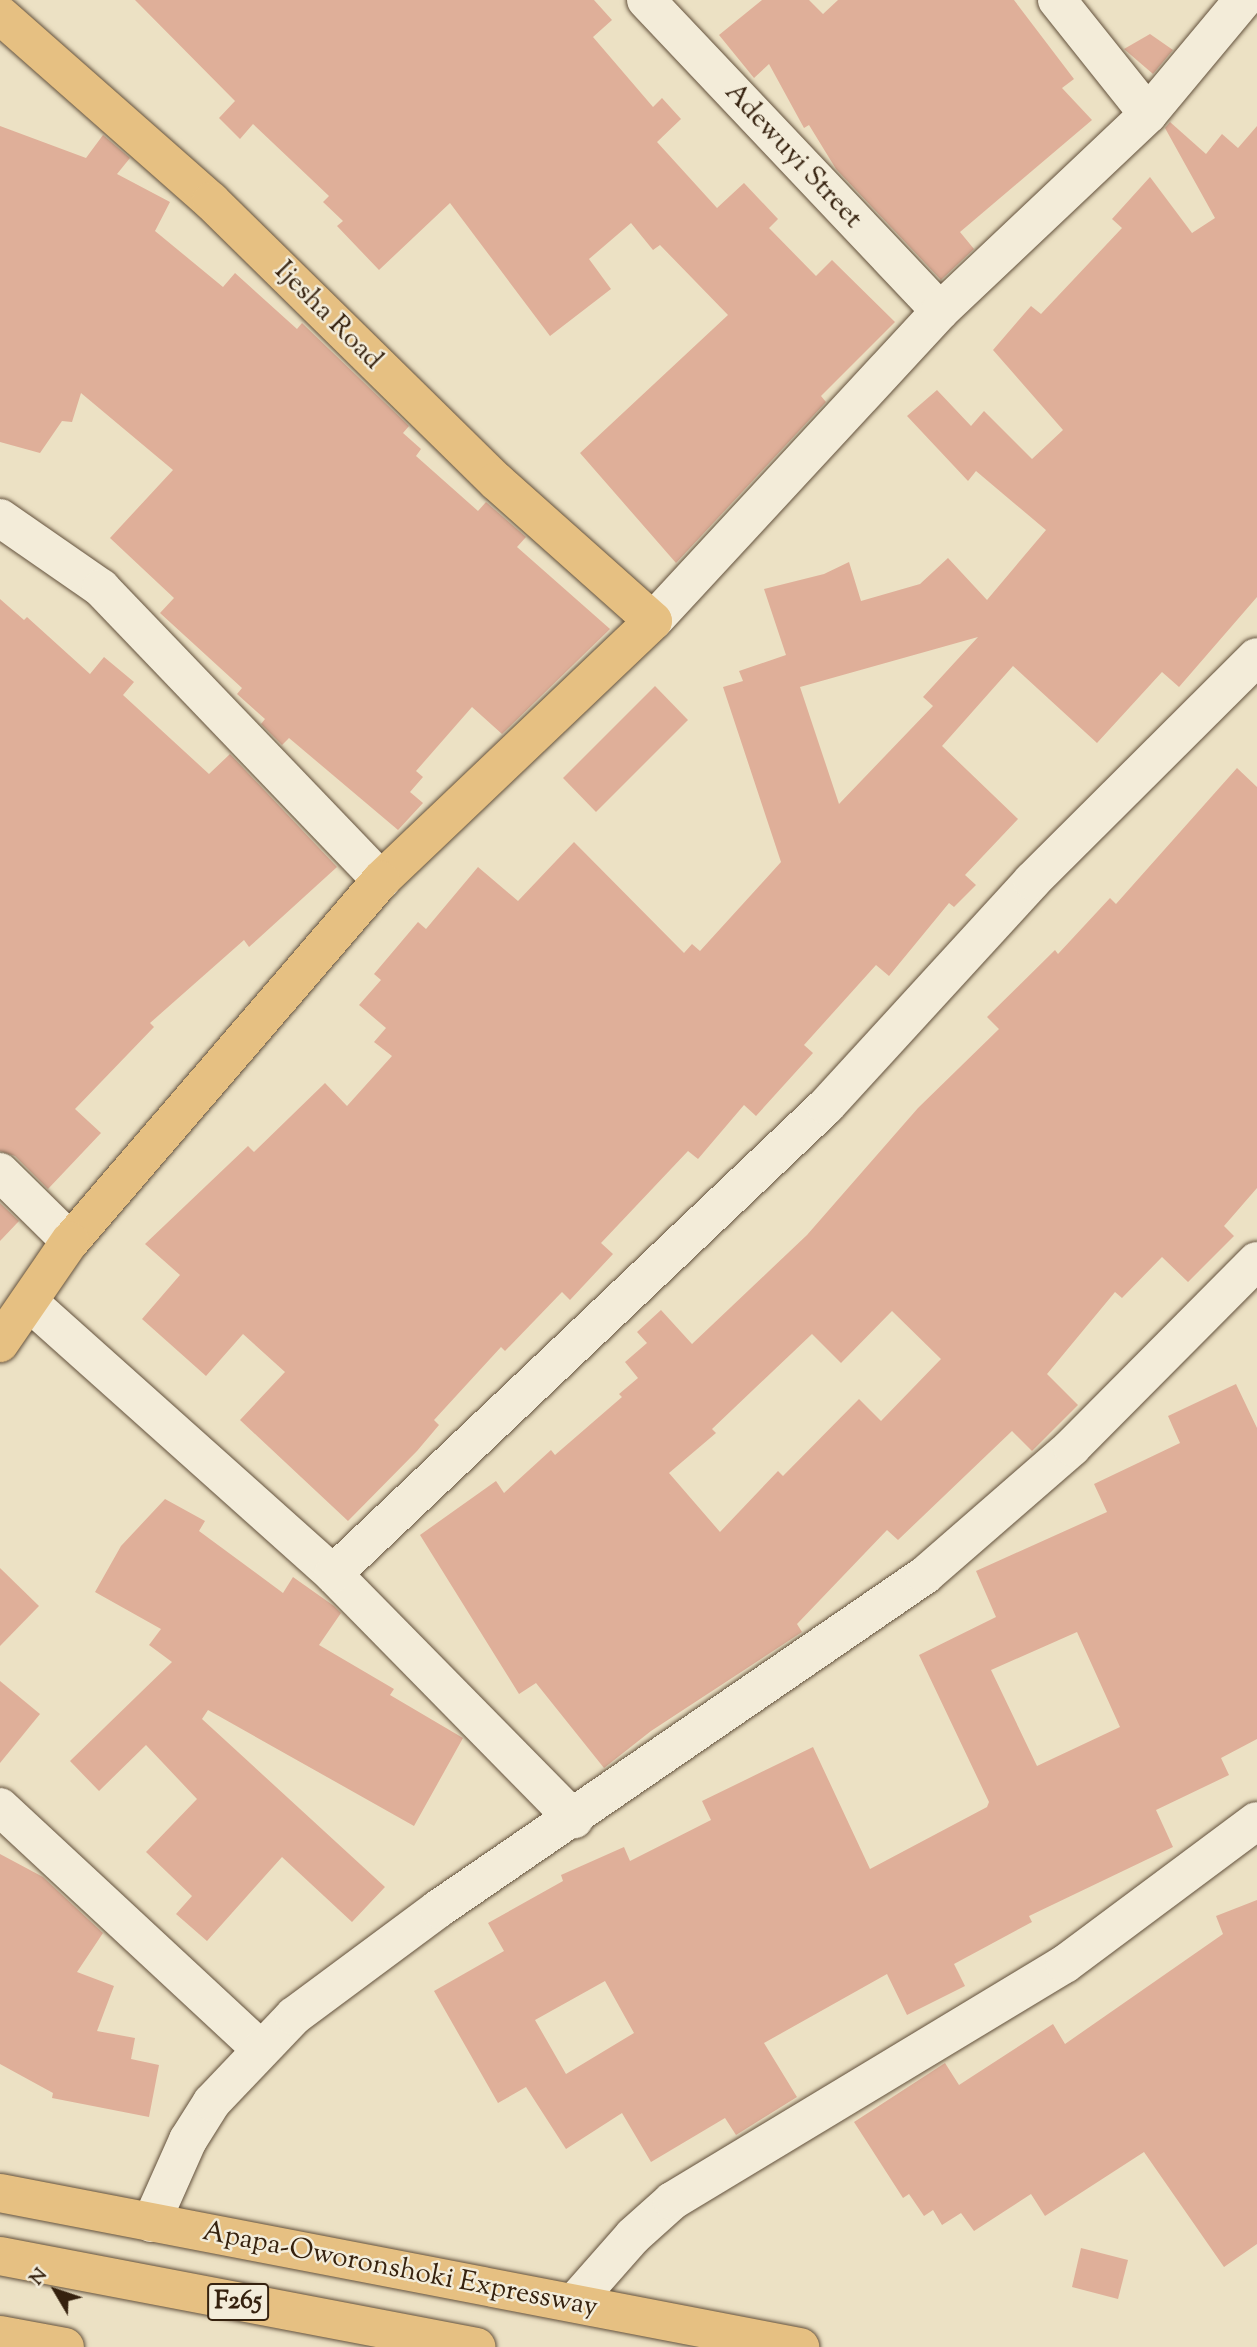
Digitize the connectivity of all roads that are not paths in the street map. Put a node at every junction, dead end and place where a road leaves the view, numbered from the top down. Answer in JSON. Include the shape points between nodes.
{"nodes":[{"id":1,"x":646,"y":0,"type":"edge"},
{"id":2,"x":1057,"y":0,"type":"edge"},
{"id":3,"x":1243,"y":0,"type":"edge"},
{"id":4,"x":0,"y":15,"type":"edge"},
{"id":5,"x":1148,"y":114,"type":"junction"},
{"id":6,"x":940,"y":311,"type":"junction"},
{"id":7,"x":0,"y":518,"type":"edge"},
{"id":8,"x":653,"y":621,"type":"junction"},
{"id":9,"x":1257,"y":657,"type":"edge"},
{"id":10,"x":380,"y":880,"type":"junction"},
{"id":11,"x":0,"y":1172,"type":"edge"},
{"id":12,"x":70,"y":1241,"type":"junction"},
{"id":13,"x":1257,"y":1261,"type":"edge"},
{"id":14,"x":29,"y":1303,"type":"junction"},
{"id":15,"x":0,"y":1343,"type":"edge"},
{"id":16,"x":333,"y":1574,"type":"junction"},
{"id":17,"x":0,"y":1807,"type":"edge"},
{"id":18,"x":574,"y":1819,"type":"junction"},
{"id":19,"x":1257,"y":1821,"type":"edge"},
{"id":20,"x":259,"y":2048,"type":"junction"},
{"id":21,"x":0,"y":2193,"type":"edge"},
{"id":22,"x":151,"y":2223,"type":"junction"},
{"id":23,"x":0,"y":2256,"type":"edge"},
{"id":24,"x":574,"y":2303,"type":"junction"},
{"id":25,"x":0,"y":2335,"type":"edge"},
{"id":26,"x":65,"y":2347,"type":"edge"},
{"id":27,"x":476,"y":2347,"type":"edge"},
{"id":28,"x":800,"y":2347,"type":"edge"}],
"edges":[{"from":1,"to":6,"type":"street","name":"Adewuyi Street"},
{"from":2,"to":5,"type":"street"},
{"from":3,"to":5,"type":"street"},
{"from":4,"to":8,"type":"main road","name":"Ijesha Road","via":[[211,201],[496,481]]},
{"from":5,"to":6,"type":"street"},
{"from":6,"to":8,"type":"street"},
{"from":7,"to":10,"type":"street","via":[[101,588]]},
{"from":8,"to":10,"type":"main road"},
{"from":9,"to":16,"type":"street","via":[[1032,881],[826,1106]]},
{"from":10,"to":12,"type":"main road"},
{"from":11,"to":12,"type":"street"},
{"from":12,"to":14,"type":"main road"},
{"from":13,"to":18,"type":"street","via":[[1072,1447],[925,1575]]},
{"from":14,"to":15,"type":"main road"},
{"from":14,"to":16,"type":"street"},
{"from":16,"to":18,"type":"street"},
{"from":17,"to":20,"type":"street"},
{"from":18,"to":20,"type":"street","via":[[438,1909],[294,2016]]},
{"from":19,"to":24,"type":"street","via":[[1065,1964],[672,2201]]},
{"from":20,"to":22,"type":"street","via":[[212,2102],[188,2140]]},
{"from":21,"to":22,"type":"main road","name":"Apapa-Oworonshoki Expressway"},
{"from":22,"to":24,"type":"main road","name":"Apapa-Oworonshoki Expressway"},
{"from":23,"to":27,"type":"main road","number":"F265"},
{"from":24,"to":28,"type":"main road","name":"Apapa-Oworonshoki Expressway"},
{"from":25,"to":26,"type":"main road"}]}
